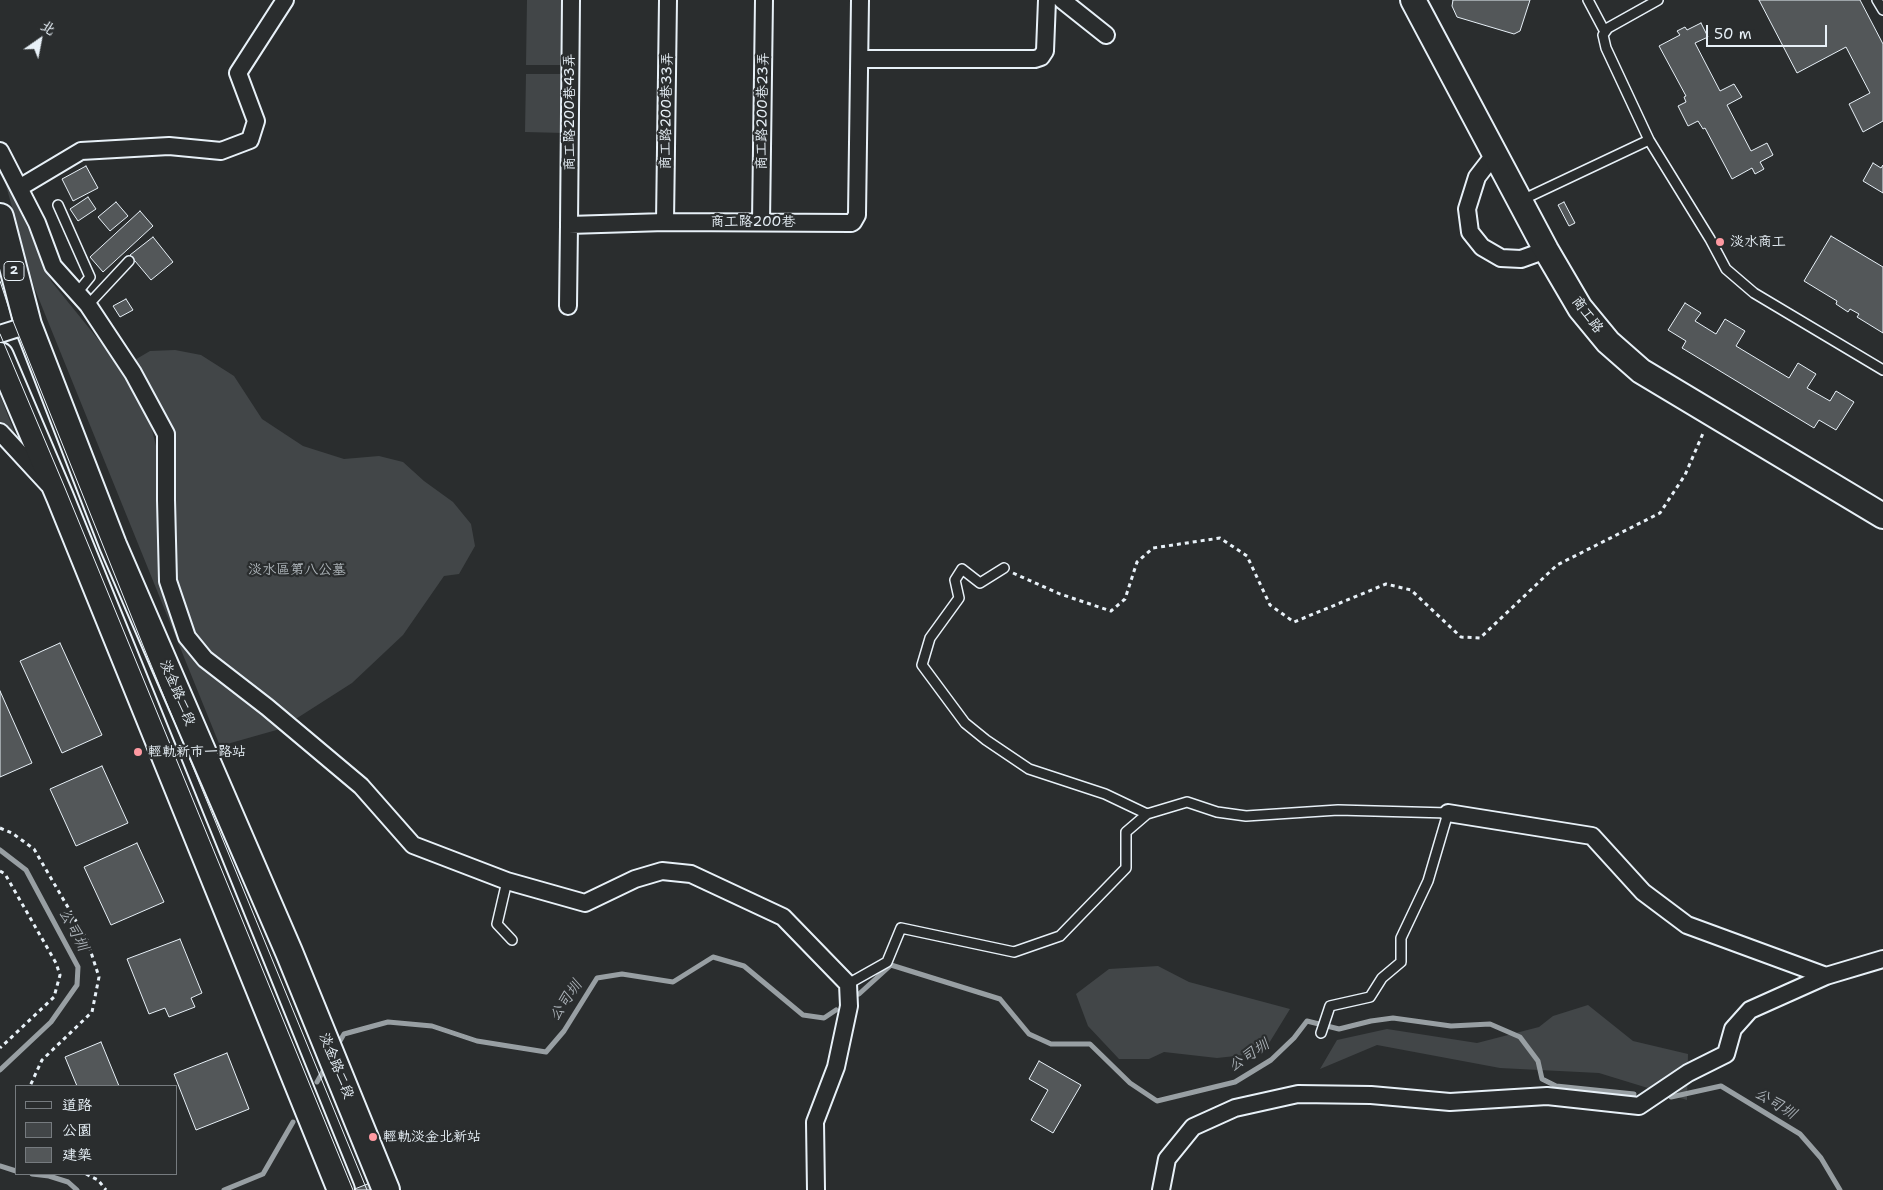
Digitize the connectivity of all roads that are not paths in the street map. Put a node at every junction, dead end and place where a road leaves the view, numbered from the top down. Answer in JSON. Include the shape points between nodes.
{"nodes":[{"id":1,"x":285,"y":0,"type":"edge"},
{"id":2,"x":571,"y":0,"type":"edge"},
{"id":3,"x":668,"y":0,"type":"edge"},
{"id":4,"x":764,"y":0,"type":"edge"},
{"id":5,"x":860,"y":0,"type":"edge"},
{"id":6,"x":1047,"y":0,"type":"edge"},
{"id":7,"x":1062,"y":0,"type":"edge"},
{"id":8,"x":1413,"y":0,"type":"edge"},
{"id":9,"x":1588,"y":0,"type":"edge"},
{"id":10,"x":1658,"y":0,"type":"edge"},
{"id":11,"x":1878,"y":0,"type":"edge"},
{"id":12,"x":1883,"y":10,"type":"edge"},
{"id":13,"x":1606,"y":32,"type":"junction"},
{"id":14,"x":1106,"y":35,"type":"dead end"},
{"id":15,"x":860,"y":59,"type":"junction"},
{"id":16,"x":1650,"y":140,"type":"junction"},
{"id":17,"x":0,"y":150,"type":"edge"},
{"id":18,"x":1494,"y":155,"type":"junction"},
{"id":19,"x":19,"y":188,"type":"junction"},
{"id":20,"x":1519,"y":201,"type":"junction"},
{"id":21,"x":58,"y":206,"type":"dead end"},
{"id":22,"x":0,"y":217,"type":"edge"},
{"id":23,"x":665,"y":222,"type":"junction"},
{"id":24,"x":762,"y":222,"type":"junction"},
{"id":25,"x":569,"y":225,"type":"junction"},
{"id":26,"x":1546,"y":250,"type":"junction"},
{"id":27,"x":130,"y":261,"type":"dead end"},
{"id":28,"x":77,"y":293,"type":"junction"},
{"id":29,"x":88,"y":306,"type":"junction"},
{"id":30,"x":568,"y":306,"type":"dead end"},
{"id":31,"x":28,"y":324,"type":"junction"},
{"id":32,"x":0,"y":334,"type":"edge"},
{"id":33,"x":0,"y":356,"type":"edge"},
{"id":34,"x":1883,"y":370,"type":"edge"},
{"id":35,"x":0,"y":432,"type":"edge"},
{"id":36,"x":60,"y":497,"type":"junction"},
{"id":37,"x":1883,"y":516,"type":"edge"},
{"id":38,"x":1004,"y":568,"type":"road end"},
{"id":39,"x":1448,"y":812,"type":"junction"},
{"id":40,"x":1147,"y":814,"type":"junction"},
{"id":41,"x":507,"y":882,"type":"junction"},
{"id":42,"x":512,"y":940,"type":"dead end"},
{"id":43,"x":1883,"y":959,"type":"edge"},
{"id":44,"x":1826,"y":976,"type":"junction"},
{"id":45,"x":848,"y":984,"type":"junction"},
{"id":46,"x":1321,"y":1033,"type":"dead end"},
{"id":47,"x":341,"y":1190,"type":"edge"},
{"id":48,"x":386,"y":1190,"type":"edge"},
{"id":49,"x":816,"y":1190,"type":"edge"},
{"id":50,"x":1160,"y":1190,"type":"edge"}],
"edges":[{"from":1,"to":19,"type":"street","via":[[238,73],[256,122],[250,140],[221,151],[169,146],[81,151]]},
{"from":2,"to":25,"type":"street","name":"商工路200巷43弄"},
{"from":3,"to":23,"type":"street","name":"商工路200巷33弄"},
{"from":4,"to":24,"type":"street","name":"商工路200巷23弄"},
{"from":5,"to":15,"type":"street","name":"商工路200巷"},
{"from":6,"to":15,"type":"street","via":[[1045,51],[1035,59]]},
{"from":7,"to":14,"type":"street"},
{"from":8,"to":18,"type":"street","name":"商工路"},
{"from":9,"to":13,"type":"lane"},
{"from":10,"to":13,"type":"lane"},
{"from":11,"to":12,"type":"lane"},
{"from":13,"to":16,"type":"lane","via":[[1603,35],[1606,48]]},
{"from":15,"to":24,"type":"street","name":"商工路200巷","via":[[856,218],[851,223]]},
{"from":16,"to":20,"type":"lane"},
{"from":16,"to":34,"type":"lane","via":[[1726,268],[1754,293]]},
{"from":17,"to":19,"type":"street"},
{"from":18,"to":20,"type":"street","name":"商工路"},
{"from":18,"to":26,"type":"street","via":[[1477,177],[1467,208],[1470,232],[1482,247],[1500,258],[1521,259]]},
{"from":19,"to":28,"type":"street","via":[[37,223],[53,266]]},
{"from":20,"to":26,"type":"street","name":"商工路"},
{"from":21,"to":28,"type":"lane","via":[[90,277]]},
{"from":22,"to":31,"type":"main road","name":"淡金路二段","number":"2"},
{"from":23,"to":24,"type":"street","name":"商工路200巷"},
{"from":23,"to":25,"type":"street","name":"商工路200巷"},
{"from":25,"to":30,"type":"street"},
{"from":26,"to":37,"type":"street","name":"商工路","via":[[1580,308],[1608,342],[1641,370]]},
{"from":27,"to":29,"type":"lane"},
{"from":28,"to":29,"type":"street"},
{"from":29,"to":41,"type":"street","via":[[133,373],[166,434],[168,581],[187,637],[205,659],[361,786],[413,845]]},
{"from":31,"to":32,"type":"street"},
{"from":31,"to":48,"type":"main road","name":"淡金路二段","number":"2","via":[[113,546],[289,952]]},
{"from":33,"to":36,"type":"main road"},
{"from":35,"to":36,"type":"street"},
{"from":36,"to":47,"type":"main road"},
{"from":38,"to":40,"type":"lane","via":[[980,583],[962,570],[956,580],[959,598],[930,638],[922,665],[965,723],[1029,769],[1104,794]]},
{"from":39,"to":40,"type":"lane","via":[[1338,810],[1246,816],[1217,812],[1187,802]]},
{"from":39,"to":44,"type":"street","via":[[1592,836],[1644,892],[1687,925]]},
{"from":39,"to":46,"type":"lane","via":[[1428,881],[1401,938],[1401,962],[1382,978],[1370,997],[1330,1006]]},
{"from":40,"to":45,"type":"lane","via":[[1126,832],[1126,868],[1060,936],[1014,952],[900,928],[887,962]]},
{"from":41,"to":42,"type":"lane","via":[[498,924]]},
{"from":41,"to":45,"type":"street","via":[[585,903],[635,879],[662,871],[691,874],[783,917]]},
{"from":43,"to":44,"type":"street"},
{"from":44,"to":50,"type":"street","via":[[1750,1010],[1733,1029],[1726,1054],[1688,1073],[1639,1106],[1547,1096],[1450,1102],[1371,1095],[1298,1094],[1235,1108],[1193,1126],[1167,1159]]},
{"from":45,"to":49,"type":"street","via":[[849,1006],[836,1067],[815,1122]]}]}
